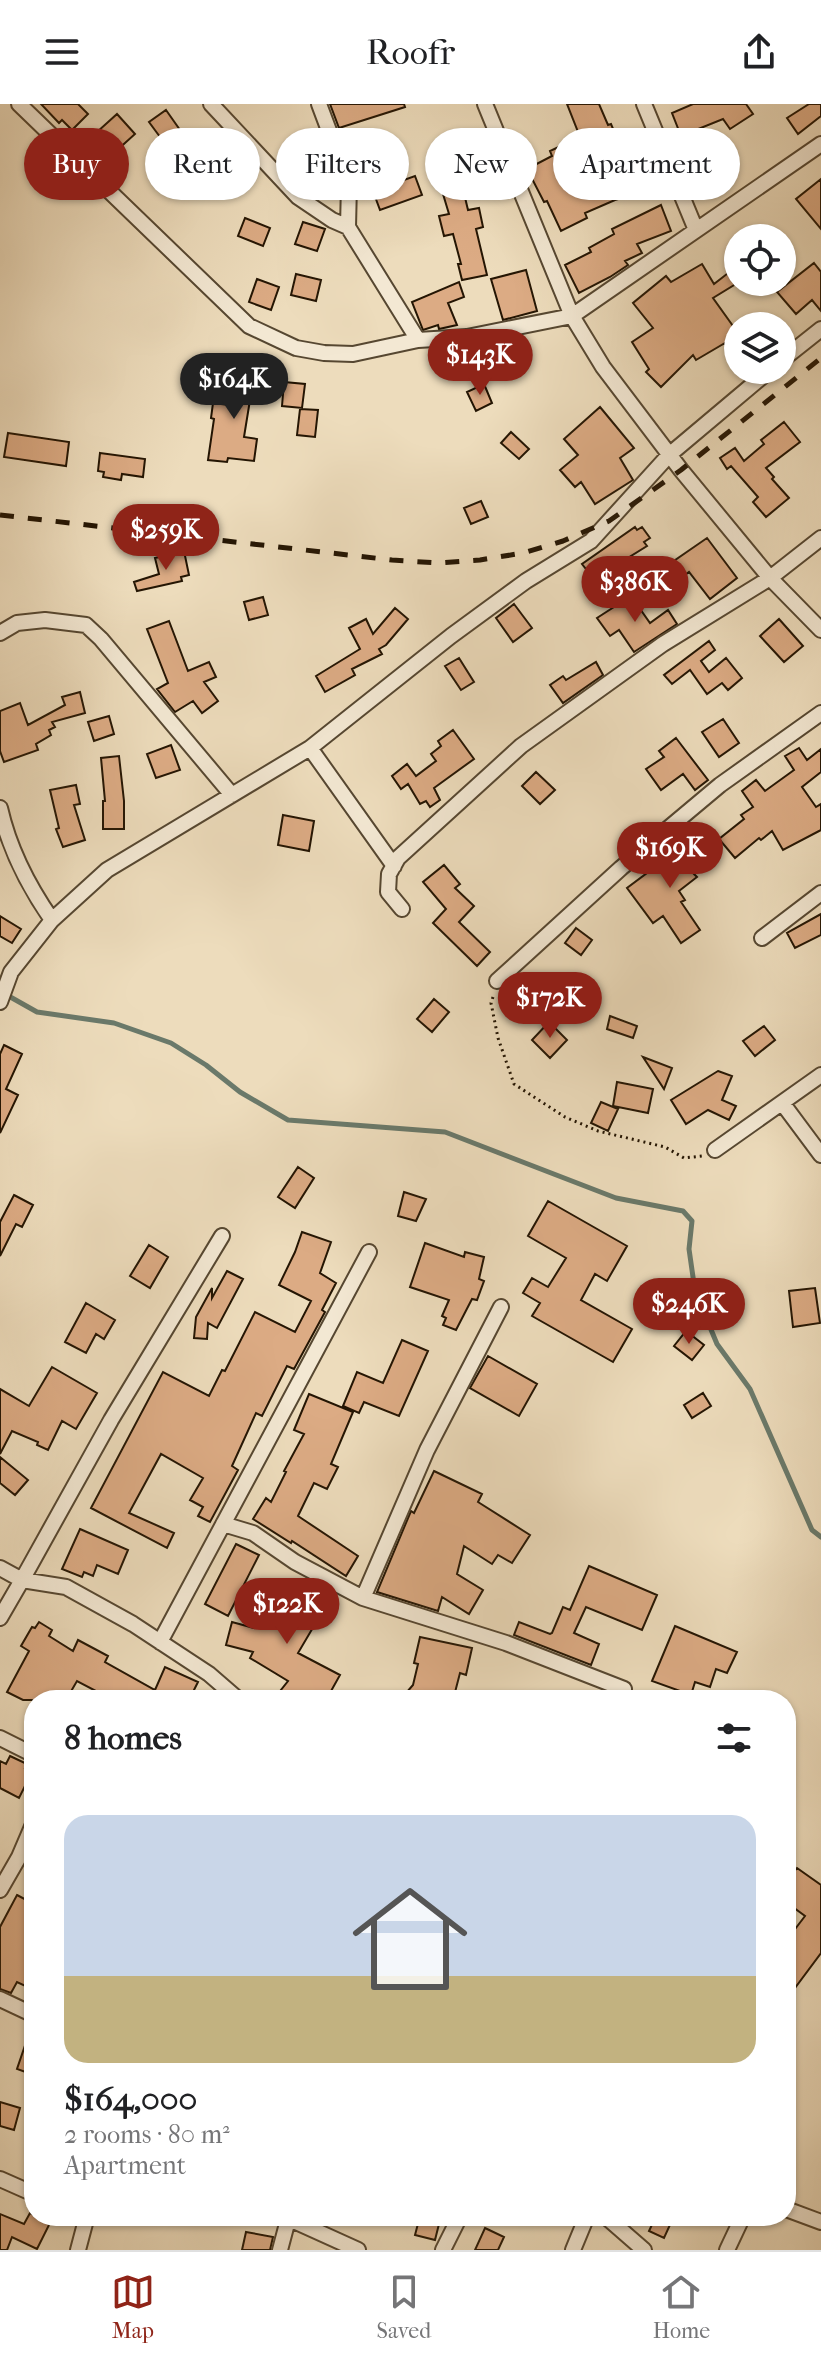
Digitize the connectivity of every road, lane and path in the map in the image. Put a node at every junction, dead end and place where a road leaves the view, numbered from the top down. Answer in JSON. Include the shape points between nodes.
{"nodes":[{"id":1,"x":19,"y":104,"type":"edge"},
{"id":2,"x":211,"y":104,"type":"edge"},
{"id":3,"x":319,"y":104,"type":"edge"},
{"id":4,"x":485,"y":104,"type":"edge"},
{"id":5,"x":644,"y":104,"type":"edge"},
{"id":6,"x":821,"y":144,"type":"edge"},
{"id":7,"x":348,"y":227,"type":"junction"},
{"id":8,"x":696,"y":230,"type":"junction"},
{"id":9,"x":572,"y":316,"type":"junction"},
{"id":10,"x":821,"y":329,"type":"edge"},
{"id":11,"x":418,"y":340,"type":"junction"},
{"id":12,"x":796,"y":349,"type":"edge"},
{"id":13,"x":753,"y":384,"type":"edge"},
{"id":14,"x":669,"y":455,"type":"junction"},
{"id":15,"x":821,"y":538,"type":"edge"},
{"id":16,"x":770,"y":578,"type":"junction"},
{"id":17,"x":821,"y":630,"type":"edge"},
{"id":18,"x":0,"y":633,"type":"edge"},
{"id":19,"x":821,"y":713,"type":"edge"},
{"id":20,"x":310,"y":748,"type":"junction"},
{"id":21,"x":232,"y":795,"type":"junction"},
{"id":22,"x":0,"y":808,"type":"edge"},
{"id":23,"x":394,"y":866,"type":"junction"},
{"id":24,"x":821,"y":893,"type":"edge"},
{"id":25,"x":402,"y":909,"type":"dead end"},
{"id":26,"x":52,"y":920,"type":"junction"},
{"id":27,"x":762,"y":938,"type":"dead end"},
{"id":28,"x":6,"y":974,"type":"edge"},
{"id":29,"x":497,"y":981,"type":"joint"},
{"id":30,"x":0,"y":1002,"type":"edge"},
{"id":31,"x":821,"y":1075,"type":"edge"},
{"id":32,"x":783,"y":1104,"type":"junction"},
{"id":33,"x":715,"y":1150,"type":"joint"},
{"id":34,"x":821,"y":1155,"type":"edge"},
{"id":35,"x":222,"y":1236,"type":"dead end"},
{"id":36,"x":369,"y":1252,"type":"dead end"},
{"id":37,"x":501,"y":1307,"type":"dead end"},
{"id":38,"x":223,"y":1524,"type":"junction"},
{"id":39,"x":0,"y":1568,"type":"edge"},
{"id":40,"x":22,"y":1580,"type":"junction"},
{"id":41,"x":363,"y":1598,"type":"junction"},
{"id":42,"x":0,"y":1618,"type":"edge"},
{"id":43,"x":160,"y":1642,"type":"junction"},
{"id":44,"x":624,"y":1689,"type":"dead end"},
{"id":45,"x":227,"y":1690,"type":"edge"},
{"id":46,"x":0,"y":1738,"type":"edge"},
{"id":47,"x":24,"y":1750,"type":"edge"},
{"id":48,"x":24,"y":1845,"type":"edge"},
{"id":49,"x":0,"y":1890,"type":"edge"},
{"id":50,"x":0,"y":1999,"type":"edge"},
{"id":51,"x":24,"y":2010,"type":"edge"},
{"id":52,"x":0,"y":2179,"type":"edge"},
{"id":53,"x":24,"y":2190,"type":"edge"},
{"id":54,"x":796,"y":2213,"type":"edge"},
{"id":55,"x":821,"y":2222,"type":"edge"},
{"id":56,"x":84,"y":2226,"type":"edge"},
{"id":57,"x":285,"y":2226,"type":"edge"},
{"id":58,"x":306,"y":2226,"type":"edge"},
{"id":59,"x":455,"y":2226,"type":"edge"},
{"id":60,"x":583,"y":2226,"type":"edge"},
{"id":61,"x":616,"y":2226,"type":"edge"},
{"id":62,"x":738,"y":2226,"type":"edge"},
{"id":63,"x":78,"y":2250,"type":"edge"},
{"id":64,"x":280,"y":2250,"type":"edge"},
{"id":65,"x":358,"y":2250,"type":"edge"},
{"id":66,"x":443,"y":2250,"type":"edge"},
{"id":67,"x":573,"y":2250,"type":"edge"},
{"id":68,"x":644,"y":2250,"type":"edge"},
{"id":69,"x":727,"y":2250,"type":"edge"}],
"edges":[{"from":1,"to":11,"type":"street","via":[[249,326],[296,348],[324,353],[353,354]]},
{"from":2,"to":7,"type":"street","via":[[298,197]]},
{"from":3,"to":7,"type":"street","via":[[349,184]]},
{"from":4,"to":9,"type":"street"},
{"from":5,"to":8,"type":"street"},
{"from":6,"to":8,"type":"street"},
{"from":7,"to":11,"type":"street"},
{"from":8,"to":9,"type":"street"},
{"from":9,"to":11,"type":"street","via":[[467,337]]},
{"from":9,"to":14,"type":"street"},
{"from":10,"to":12,"type":"street"},
{"from":13,"to":14,"type":"street"},
{"from":14,"to":16,"type":"street"},
{"from":14,"to":20,"type":"street","via":[[591,541],[451,636]]},
{"from":15,"to":16,"type":"street"},
{"from":16,"to":17,"type":"street"},
{"from":16,"to":23,"type":"street","via":[[663,644],[521,746]]},
{"from":18,"to":21,"type":"street","via":[[17,623],[45,620],[86,625]]},
{"from":19,"to":29,"type":"street","via":[[720,785]]},
{"from":20,"to":21,"type":"street"},
{"from":20,"to":23,"type":"street"},
{"from":21,"to":26,"type":"street","via":[[107,870]]},
{"from":22,"to":26,"type":"street","via":[[5,831]]},
{"from":23,"to":25,"type":"street","via":[[388,892]]},
{"from":24,"to":27,"type":"street"},
{"from":26,"to":28,"type":"street"},
{"from":28,"to":30,"type":"street"},
{"from":29,"to":33,"type":"path","via":[[491,1003],[514,1084],[598,1131],[665,1147],[684,1158]]},
{"from":31,"to":32,"type":"street"},
{"from":32,"to":33,"type":"street"},
{"from":32,"to":34,"type":"street"},
{"from":35,"to":40,"type":"street"},
{"from":36,"to":38,"type":"street"},
{"from":37,"to":41,"type":"street","via":[[427,1450]]},
{"from":38,"to":41,"type":"street","via":[[253,1533]]},
{"from":38,"to":43,"type":"street"},
{"from":39,"to":40,"type":"street"},
{"from":40,"to":42,"type":"street"},
{"from":40,"to":43,"type":"street","via":[[66,1587]]},
{"from":41,"to":44,"type":"street","via":[[506,1643]]},
{"from":43,"to":45,"type":"street"},
{"from":46,"to":47,"type":"street"},
{"from":48,"to":49,"type":"street"},
{"from":50,"to":51,"type":"street"},
{"from":52,"to":53,"type":"street"},
{"from":54,"to":55,"type":"street"},
{"from":56,"to":63,"type":"street"},
{"from":57,"to":64,"type":"street"},
{"from":58,"to":65,"type":"street"},
{"from":59,"to":66,"type":"street"},
{"from":60,"to":67,"type":"street"},
{"from":61,"to":68,"type":"street"},
{"from":62,"to":69,"type":"street"}]}
